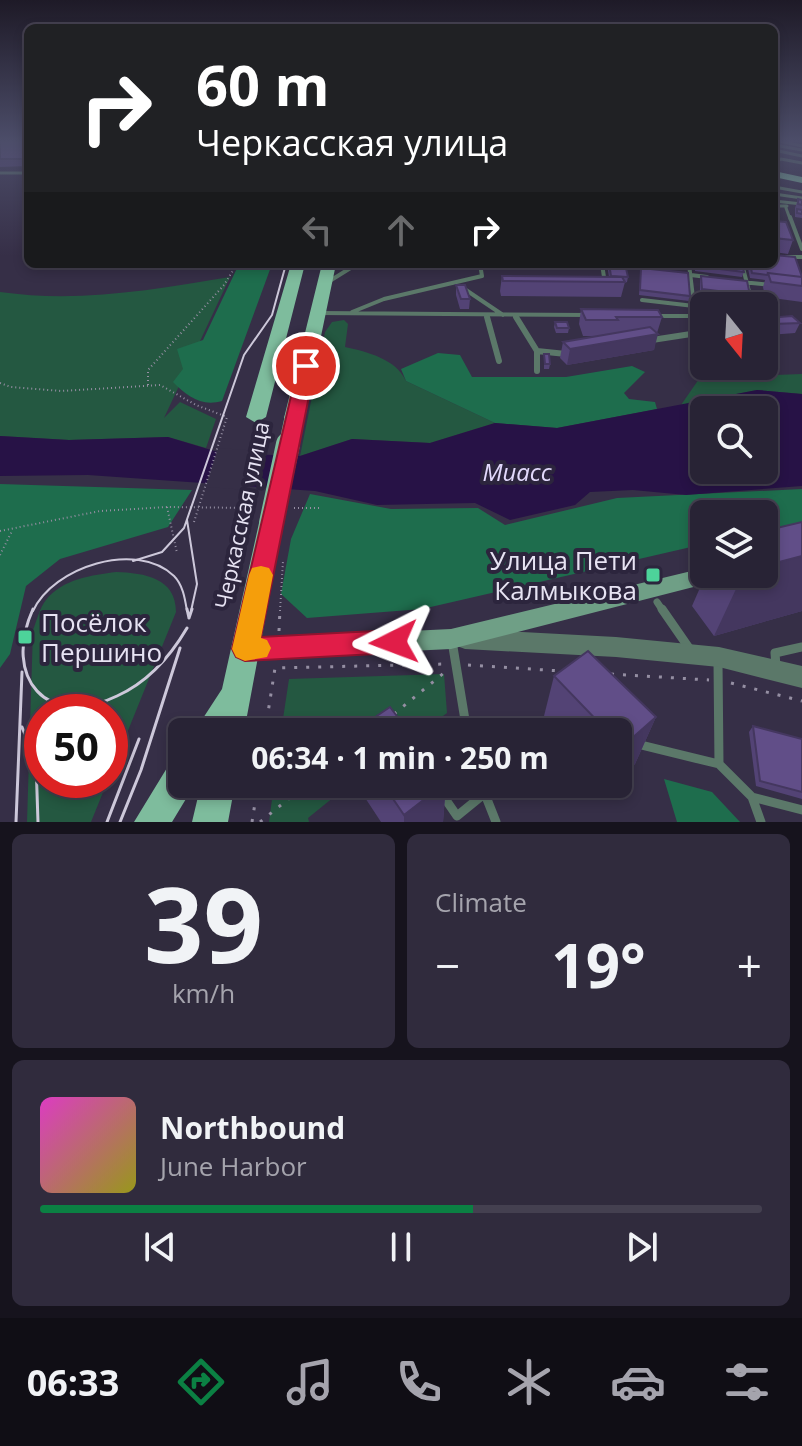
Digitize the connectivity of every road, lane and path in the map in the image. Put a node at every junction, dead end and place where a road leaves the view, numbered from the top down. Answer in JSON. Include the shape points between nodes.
{"nodes":[{"id":1,"x":778,"y":188,"type":"edge"},
{"id":2,"x":802,"y":192,"type":"edge"},
{"id":3,"x":778,"y":195,"type":"edge"},
{"id":4,"x":802,"y":198,"type":"edge"},
{"id":5,"x":778,"y":204,"type":"edge"},
{"id":6,"x":802,"y":204,"type":"edge"},
{"id":7,"x":788,"y":206,"type":"junction"},
{"id":8,"x":802,"y":249,"type":"edge"},
{"id":9,"x":778,"y":257,"type":"edge"},
{"id":10,"x":794,"y":257,"type":"junction"},
{"id":11,"x":802,"y":257,"type":"edge"},
{"id":12,"x":798,"y":267,"type":"edge"},
{"id":13,"x":235,"y":268,"type":"edge"},
{"id":14,"x":297,"y":268,"type":"edge"},
{"id":15,"x":328,"y":268,"type":"edge"},
{"id":16,"x":351,"y":268,"type":"edge"},
{"id":17,"x":481,"y":268,"type":"edge"},
{"id":18,"x":603,"y":268,"type":"edge"},
{"id":19,"x":689,"y":268,"type":"edge"},
{"id":20,"x":743,"y":268,"type":"edge"},
{"id":21,"x":676,"y":273,"type":"edge"},
{"id":22,"x":690,"y":275,"type":"junction"},
{"id":23,"x":604,"y":277,"type":"edge"},
{"id":24,"x":718,"y":278,"type":"edge"},
{"id":25,"x":732,"y":280,"type":"edge"},
{"id":26,"x":747,"y":282,"type":"junction"},
{"id":27,"x":325,"y":284,"type":"junction"},
{"id":28,"x":457,"y":284,"type":"junction"},
{"id":29,"x":774,"y":285,"type":"edge"},
{"id":30,"x":692,"y":292,"type":"edge"},
{"id":31,"x":749,"y":292,"type":"edge"},
{"id":32,"x":642,"y":300,"type":"dead end"},
{"id":33,"x":690,"y":306,"type":"edge"},
{"id":34,"x":318,"y":313,"type":"junction"},
{"id":35,"x":349,"y":314,"type":"junction"},
{"id":36,"x":487,"y":315,"type":"junction"},
{"id":37,"x":503,"y":315,"type":"junction"},
{"id":38,"x":515,"y":315,"type":"junction"},
{"id":39,"x":594,"y":315,"type":"edge"},
{"id":40,"x":641,"y":316,"type":"edge"},
{"id":41,"x":690,"y":316,"type":"edge"},
{"id":42,"x":690,"y":334,"type":"edge"},
{"id":43,"x":649,"y":340,"type":"edge"},
{"id":44,"x":537,"y":351,"type":"junction"},
{"id":45,"x":576,"y":352,"type":"edge"},
{"id":46,"x":499,"y":361,"type":"dead end"},
{"id":47,"x":537,"y":371,"type":"dead end"},
{"id":48,"x":0,"y":383,"type":"edge"},
{"id":49,"x":148,"y":386,"type":"junction"},
{"id":50,"x":256,"y":417,"type":"dead end"},
{"id":51,"x":167,"y":507,"type":"junction"},
{"id":52,"x":320,"y":508,"type":"dead end"},
{"id":53,"x":273,"y":513,"type":"junction"},
{"id":54,"x":194,"y":522,"type":"dead end"},
{"id":55,"x":0,"y":531,"type":"edge"},
{"id":56,"x":12,"y":531,"type":"junction"},
{"id":57,"x":177,"y":553,"type":"dead end"},
{"id":58,"x":284,"y":554,"type":"dead end"},
{"id":59,"x":0,"y":555,"type":"edge"},
{"id":60,"x":690,"y":580,"type":"edge"},
{"id":61,"x":657,"y":602,"type":"dead end"},
{"id":62,"x":451,"y":639,"type":"junction"},
{"id":63,"x":802,"y":647,"type":"edge"},
{"id":64,"x":245,"y":649,"type":"junction"},
{"id":65,"x":693,"y":655,"type":"junction"},
{"id":66,"x":276,"y":658,"type":"junction"},
{"id":67,"x":455,"y":664,"type":"junction"},
{"id":68,"x":718,"y":669,"type":"junction"},
{"id":69,"x":564,"y":671,"type":"edge"},
{"id":70,"x":776,"y":671,"type":"junction"},
{"id":71,"x":610,"y":674,"type":"edge"},
{"id":72,"x":802,"y":677,"type":"edge"},
{"id":73,"x":237,"y":690,"type":"junction"},
{"id":74,"x":802,"y":701,"type":"edge"},
{"id":75,"x":219,"y":718,"type":"edge"},
{"id":76,"x":231,"y":718,"type":"edge"},
{"id":77,"x":267,"y":718,"type":"edge"},
{"id":78,"x":388,"y":718,"type":"edge"},
{"id":79,"x":465,"y":718,"type":"edge"},
{"id":80,"x":632,"y":740,"type":"edge"},
{"id":81,"x":719,"y":764,"type":"junction"},
{"id":82,"x":168,"y":797,"type":"edge"},
{"id":83,"x":752,"y":797,"type":"junction"},
{"id":84,"x":215,"y":798,"type":"edge"},
{"id":85,"x":256,"y":798,"type":"edge"},
{"id":86,"x":290,"y":798,"type":"edge"},
{"id":87,"x":445,"y":798,"type":"edge"},
{"id":88,"x":474,"y":798,"type":"edge"},
{"id":89,"x":487,"y":798,"type":"edge"},
{"id":90,"x":802,"y":810,"type":"edge"},
{"id":91,"x":152,"y":822,"type":"edge"},
{"id":92,"x":210,"y":822,"type":"edge"},
{"id":93,"x":252,"y":822,"type":"edge"},
{"id":94,"x":260,"y":822,"type":"edge"},
{"id":95,"x":496,"y":822,"type":"edge"},
{"id":96,"x":761,"y":822,"type":"edge"}],
"edges":[{"from":1,"to":2,"type":"lane"},
{"from":3,"to":4,"type":"lane"},
{"from":5,"to":7,"type":"lane"},
{"from":6,"to":7,"type":"lane"},
{"from":7,"to":8,"type":"lane"},
{"from":9,"to":10,"type":"lane"},
{"from":10,"to":11,"type":"lane"},
{"from":10,"to":12,"type":"lane"},
{"from":13,"to":49,"type":"path","via":[[228,284],[197,313],[167,356],[148,370]]},
{"from":14,"to":50,"type":"main road","name":"Черкасская улица"},
{"from":15,"to":27,"type":"main road","name":"Черкасская улица"},
{"from":16,"to":27,"type":"lane"},
{"from":17,"to":28,"type":"lane","via":[[482,276]]},
{"from":18,"to":23,"type":"lane"},
{"from":19,"to":22,"type":"lane"},
{"from":20,"to":26,"type":"lane"},
{"from":21,"to":22,"type":"lane"},
{"from":22,"to":24,"type":"lane"},
{"from":22,"to":30,"type":"lane"},
{"from":25,"to":26,"type":"lane"},
{"from":26,"to":29,"type":"lane"},
{"from":26,"to":31,"type":"lane"},
{"from":27,"to":34,"type":"main road","name":"Черкасская улица"},
{"from":28,"to":35,"type":"lane","via":[[378,298]]},
{"from":28,"to":37,"type":"lane"},
{"from":32,"to":33,"type":"lane"},
{"from":34,"to":35,"type":"lane"},
{"from":34,"to":53,"type":"main road","name":"Черкасская улица","bridge":true},
{"from":35,"to":36,"type":"lane"},
{"from":36,"to":37,"type":"lane"},
{"from":36,"to":46,"type":"lane"},
{"from":37,"to":38,"type":"lane"},
{"from":38,"to":39,"type":"lane"},
{"from":38,"to":44,"type":"lane"},
{"from":40,"to":41,"type":"lane"},
{"from":42,"to":43,"type":"lane"},
{"from":44,"to":45,"type":"lane"},
{"from":44,"to":47,"type":"lane"},
{"from":48,"to":49,"type":"path","via":[[61,391]]},
{"from":49,"to":54,"type":"path","bridge":true,"via":[[160,385],[227,417]]},
{"from":51,"to":53,"type":"path"},
{"from":51,"to":56,"type":"path","via":[[100,511]]},
{"from":51,"to":57,"type":"path"},
{"from":52,"to":53,"type":"path"},
{"from":53,"to":64,"type":"main road","name":"Черкасская улица"},
{"from":55,"to":56,"type":"path"},
{"from":56,"to":59,"type":"path"},
{"from":58,"to":66,"type":"path"},
{"from":60,"to":62,"type":"main road"},
{"from":61,"to":65,"type":"lane"},
{"from":62,"to":65,"type":"street"},
{"from":62,"to":66,"type":"main road"},
{"from":62,"to":67,"type":"lane"},
{"from":63,"to":70,"type":"lane","via":[[775,653]]},
{"from":64,"to":66,"type":"main road"},
{"from":64,"to":73,"type":"main road","name":"Черкасская улица"},
{"from":65,"to":68,"type":"street"},
{"from":66,"to":67,"type":"path"},
{"from":66,"to":77,"type":"path"},
{"from":67,"to":69,"type":"path"},
{"from":67,"to":78,"type":"path"},
{"from":67,"to":79,"type":"lane"},
{"from":68,"to":70,"type":"street"},
{"from":68,"to":71,"type":"path"},
{"from":68,"to":74,"type":"path"},
{"from":68,"to":81,"type":"lane"},
{"from":70,"to":72,"type":"street"},
{"from":73,"to":75,"type":"main road"},
{"from":73,"to":76,"type":"main road","name":"Черкасская улица"},
{"from":80,"to":81,"type":"lane"},
{"from":81,"to":83,"type":"lane"},
{"from":82,"to":91,"type":"main road"},
{"from":83,"to":90,"type":"lane"},
{"from":83,"to":96,"type":"lane"},
{"from":84,"to":92,"type":"main road"},
{"from":85,"to":93,"type":"path"},
{"from":86,"to":94,"type":"path"},
{"from":87,"to":88,"type":"lane","via":[[457,816]]},
{"from":89,"to":95,"type":"lane"}]}
